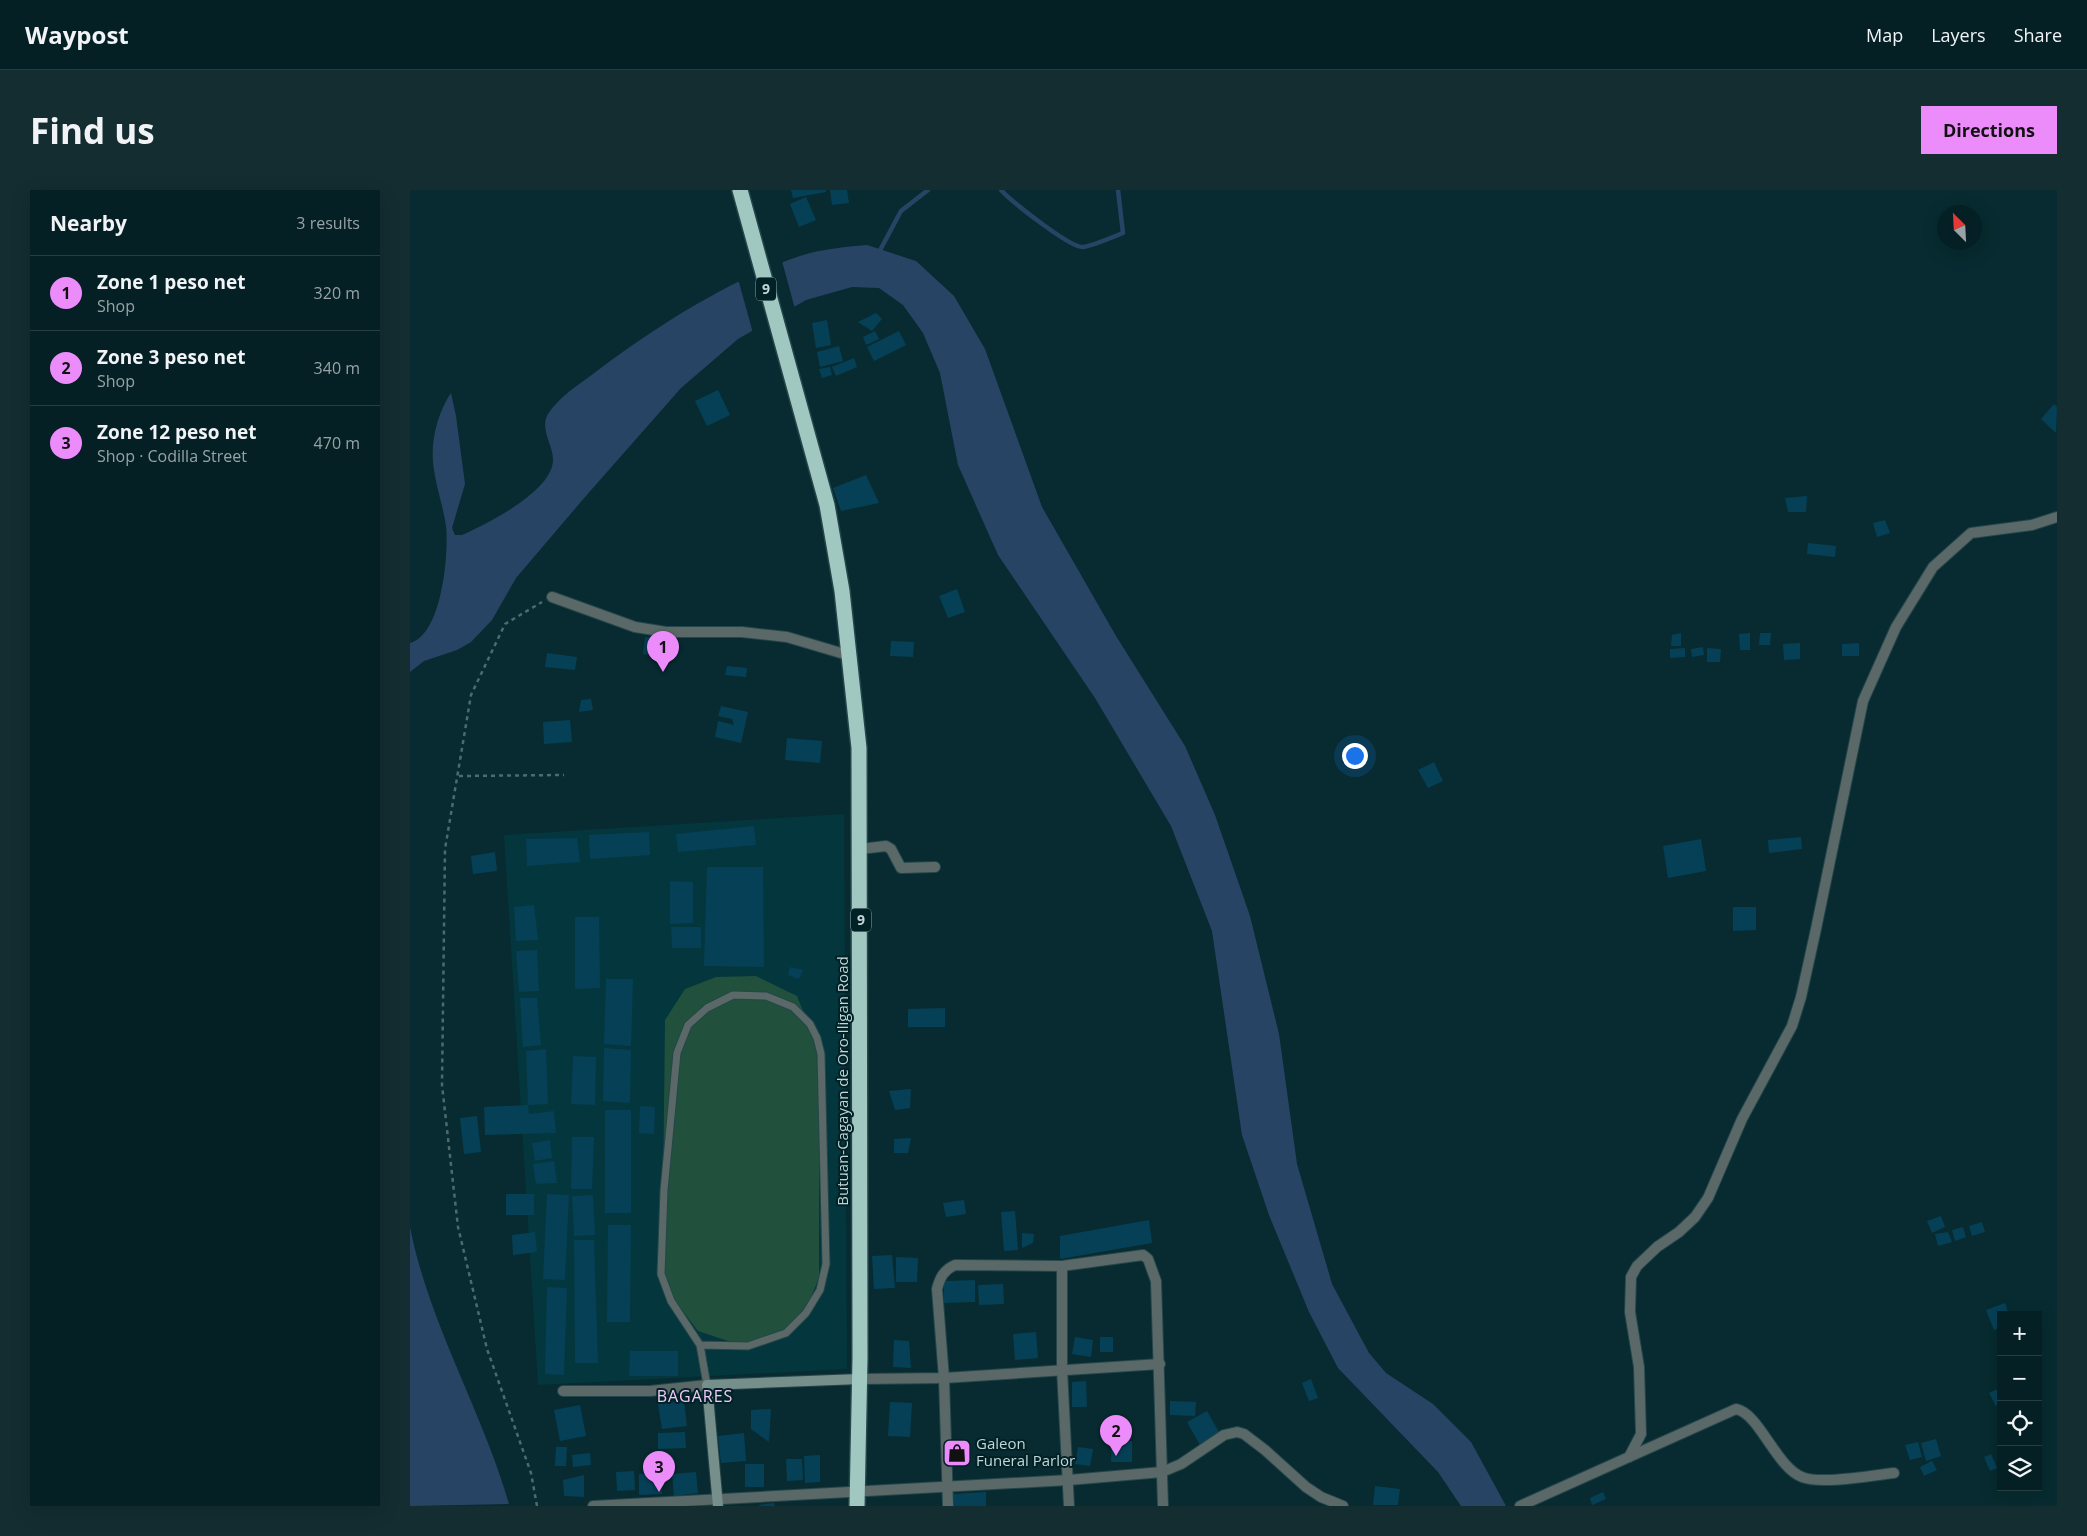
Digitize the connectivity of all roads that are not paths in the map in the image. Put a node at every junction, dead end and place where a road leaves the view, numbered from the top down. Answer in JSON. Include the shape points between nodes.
{"nodes":[{"id":1,"x":740,"y":190,"type":"edge"},
{"id":2,"x":2057,"y":517,"type":"edge"},
{"id":3,"x":552,"y":597,"type":"road end"},
{"id":4,"x":851,"y":656,"type":"junction"},
{"id":5,"x":860,"y":849,"type":"junction"},
{"id":6,"x":935,"y":867,"type":"dead end"},
{"id":7,"x":1062,"y":1266,"type":"junction"},
{"id":8,"x":700,"y":1344,"type":"junction"},
{"id":9,"x":1160,"y":1364,"type":"junction"},
{"id":10,"x":1062,"y":1370,"type":"junction"},
{"id":11,"x":944,"y":1378,"type":"junction"},
{"id":12,"x":860,"y":1379,"type":"junction"},
{"id":13,"x":707,"y":1385,"type":"junction"},
{"id":14,"x":563,"y":1392,"type":"dead end"},
{"id":15,"x":1629,"y":1457,"type":"junction"},
{"id":16,"x":1162,"y":1472,"type":"junction"},
{"id":17,"x":1894,"y":1473,"type":"dead end"},
{"id":18,"x":1069,"y":1480,"type":"junction"},
{"id":19,"x":947,"y":1485,"type":"junction"},
{"id":20,"x":858,"y":1490,"type":"junction"},
{"id":21,"x":718,"y":1502,"type":"edge"},
{"id":22,"x":593,"y":1506,"type":"edge"},
{"id":23,"x":857,"y":1506,"type":"edge"},
{"id":24,"x":948,"y":1506,"type":"edge"},
{"id":25,"x":1069,"y":1506,"type":"edge"},
{"id":26,"x":1163,"y":1506,"type":"edge"},
{"id":27,"x":1343,"y":1506,"type":"edge"},
{"id":28,"x":1520,"y":1506,"type":"edge"}],
"edges":[{"from":1,"to":4,"type":"highway","name":"Butuan-Cagayan de Oro-Iligan Road","number":"9","via":[[827,505]]},
{"from":2,"to":15,"type":"street","via":[[2032,525],[1971,533],[1954,546],[1933,567],[1896,627],[1879,662],[1858,723],[1801,998],[1792,1026],[1742,1120],[1708,1198],[1679,1232],[1637,1266],[1631,1277],[1630,1312],[1639,1368],[1641,1434]]},
{"from":3,"to":4,"type":"street","via":[[635,627],[666,632],[742,632],[787,636]]},
{"from":4,"to":5,"type":"highway","name":"Butuan-Cagayan de Oro-Iligan Road","number":"9","via":[[859,748]]},
{"from":5,"to":6,"type":"street","via":[[886,846],[901,868]]},
{"from":5,"to":12,"type":"highway","name":"Butuan-Cagayan de Oro-Iligan Road","number":"9"},
{"from":7,"to":9,"type":"street","via":[[1148,1258],[1156,1281]]},
{"from":7,"to":10,"type":"street"},
{"from":7,"to":11,"type":"street","via":[[956,1265],[947,1269],[939,1278],[937,1289]]},
{"from":8,"to":8,"type":"lane","via":[[671,1301],[661,1274],[664,1190],[677,1053],[688,1025],[706,1008],[733,995],[766,996],[793,1007],[801,1014],[810,1024],[819,1046],[826,1264],[820,1290],[806,1313],[786,1333],[748,1346]]},
{"from":8,"to":13,"type":"lane"},
{"from":9,"to":10,"type":"street"},
{"from":9,"to":16,"type":"street"},
{"from":10,"to":11,"type":"street"},
{"from":10,"to":18,"type":"street"},
{"from":11,"to":12,"type":"street"},
{"from":11,"to":19,"type":"street"},
{"from":12,"to":13,"type":"street"},
{"from":12,"to":20,"type":"highway","name":"Butuan-Cagayan de Oro-Iligan Road","number":"9"},
{"from":13,"to":14,"type":"street","via":[[650,1391]]},
{"from":13,"to":21,"type":"street"},
{"from":15,"to":17,"type":"street","via":[[1736,1409],[1760,1429],[1794,1474],[1818,1480]]},
{"from":15,"to":28,"type":"street"},
{"from":16,"to":18,"type":"street"},
{"from":16,"to":26,"type":"street"},
{"from":16,"to":27,"type":"street","via":[[1181,1464],[1224,1435],[1237,1432],[1258,1445],[1306,1487]]},
{"from":18,"to":19,"type":"street"},
{"from":18,"to":25,"type":"street"},
{"from":19,"to":20,"type":"street"},
{"from":19,"to":24,"type":"street"},
{"from":20,"to":21,"type":"street"},
{"from":20,"to":23,"type":"highway","name":"Butuan-Cagayan de Oro-Iligan Road","number":"9"},
{"from":21,"to":22,"type":"street"}]}
